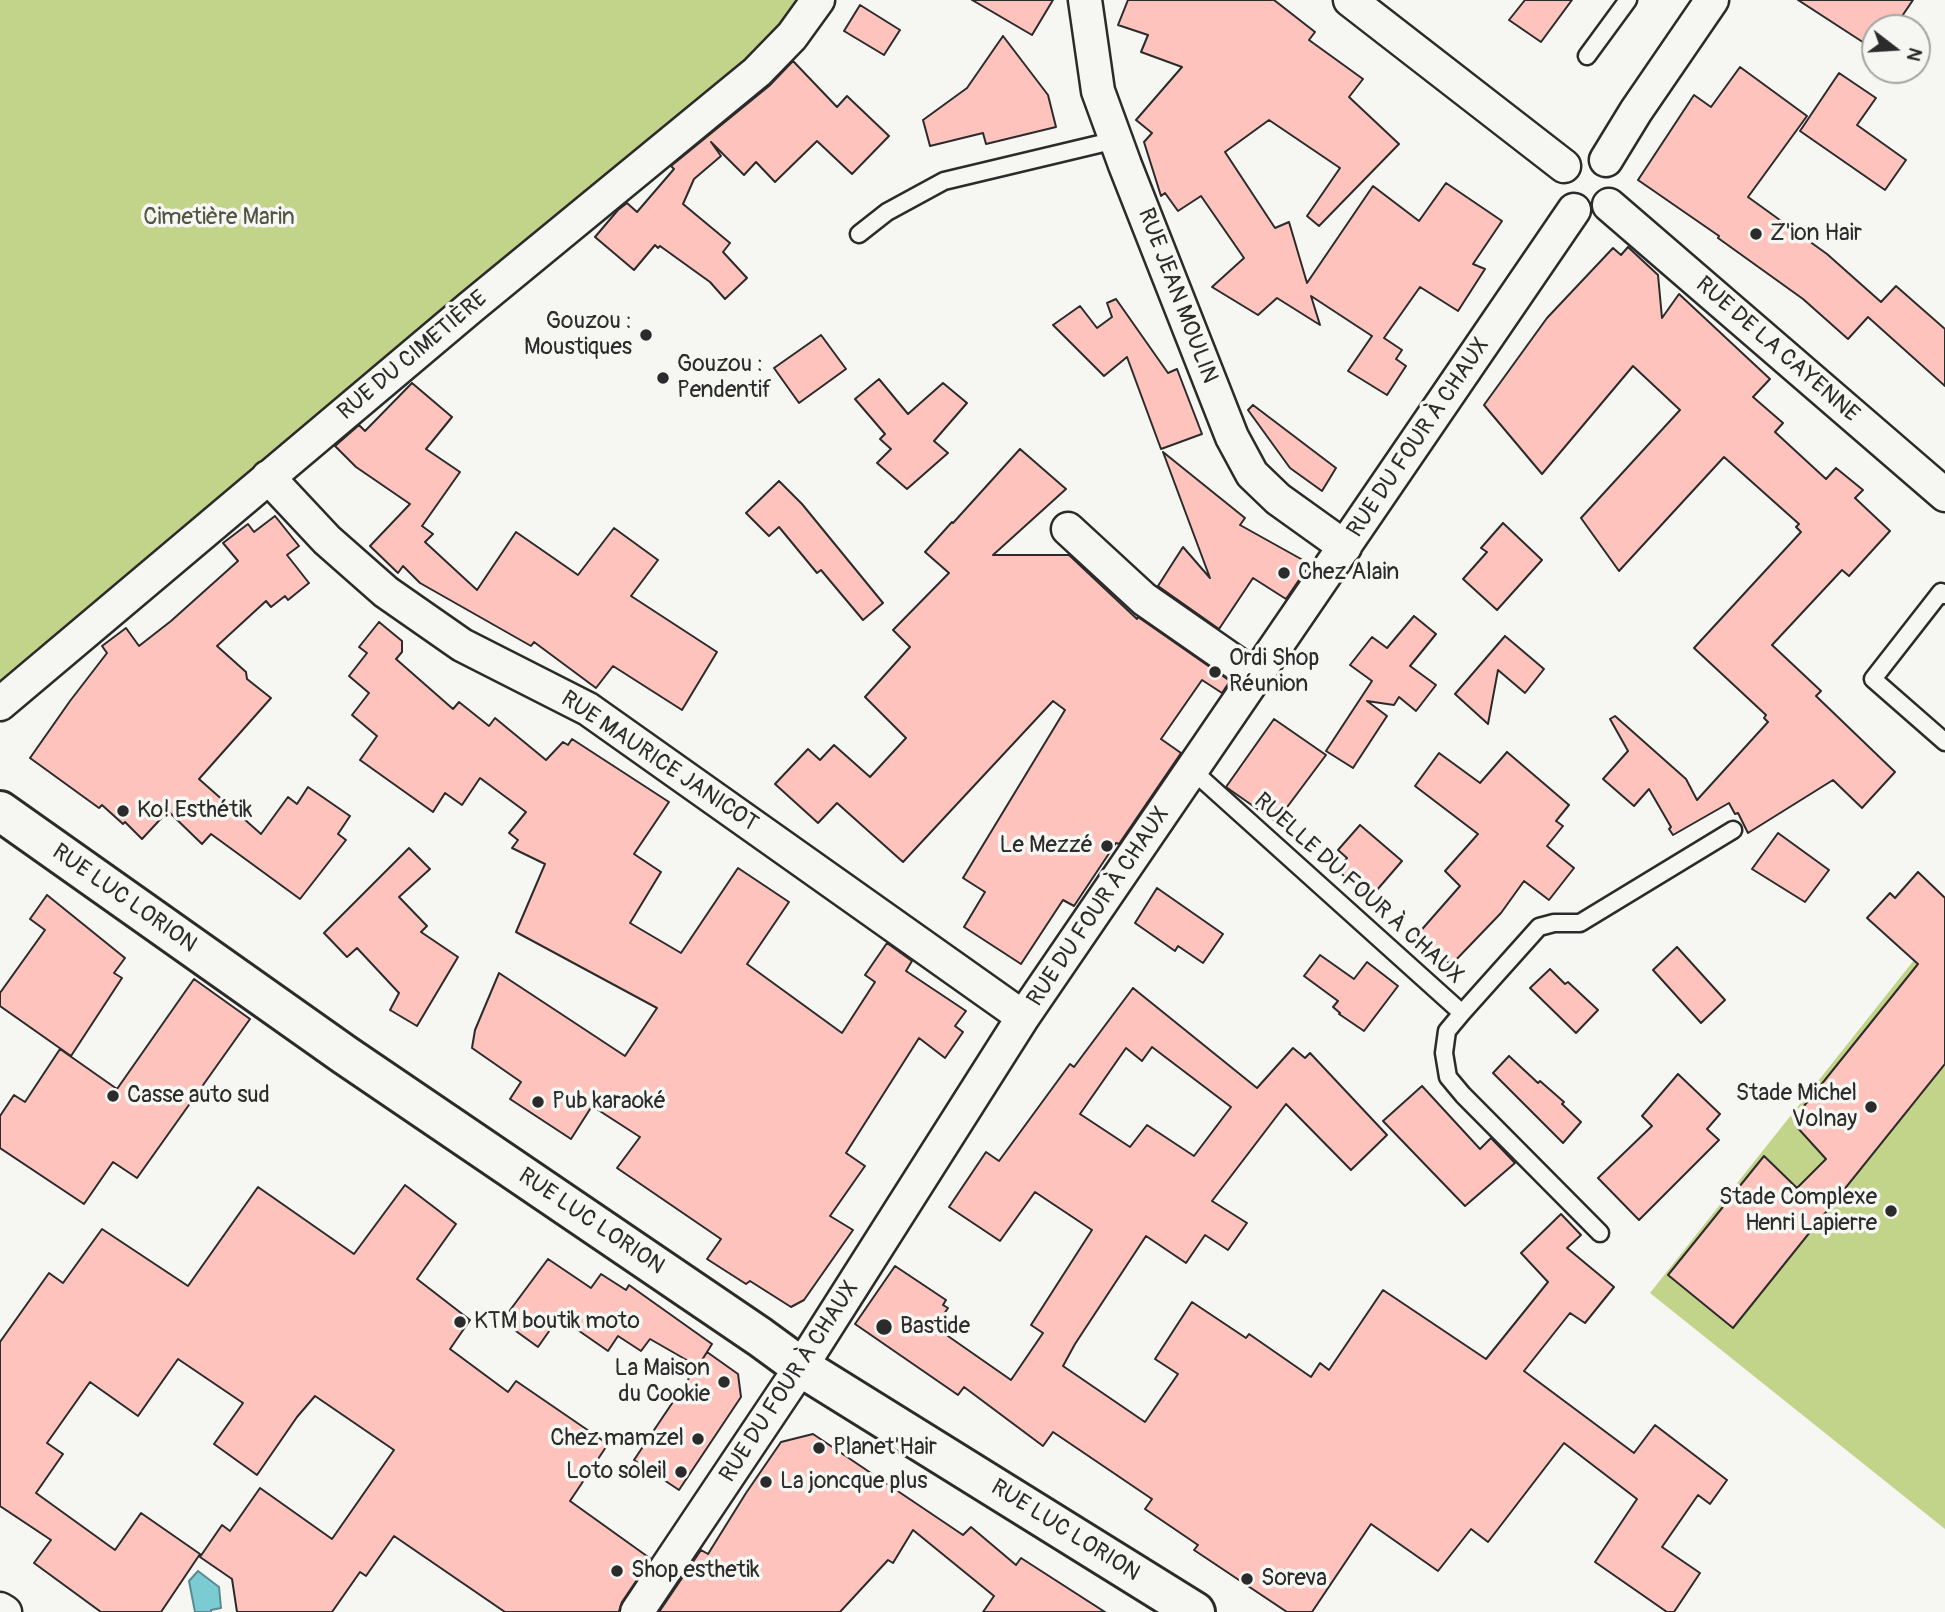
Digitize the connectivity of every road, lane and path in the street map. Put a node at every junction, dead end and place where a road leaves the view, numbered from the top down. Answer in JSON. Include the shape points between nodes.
{"nodes":[{"id":1,"x":818,"y":0,"type":"edge"},
{"id":2,"x":1085,"y":0,"type":"edge"},
{"id":3,"x":1350,"y":0,"type":"edge"},
{"id":4,"x":1628,"y":0,"type":"edge"},
{"id":5,"x":1712,"y":0,"type":"edge"},
{"id":6,"x":1587,"y":56,"type":"dead end"},
{"id":7,"x":1116,"y":140,"type":"junction"},
{"id":8,"x":1606,"y":160,"type":"junction"},
{"id":9,"x":1564,"y":166,"type":"junction"},
{"id":10,"x":1609,"y":205,"type":"junction"},
{"id":11,"x":1574,"y":210,"type":"junction"},
{"id":12,"x":859,"y":234,"type":"dead end"},
{"id":13,"x":268,"y":477,"type":"junction"},
{"id":14,"x":1945,"y":495,"type":"edge"},
{"id":15,"x":1068,"y":530,"type":"dead end"},
{"id":16,"x":1345,"y":547,"type":"junction"},
{"id":17,"x":1945,"y":595,"type":"edge"},
{"id":18,"x":1256,"y":677,"type":"junction"},
{"id":19,"x":0,"y":704,"type":"edge"},
{"id":20,"x":1945,"y":742,"type":"edge"},
{"id":21,"x":1193,"y":771,"type":"junction"},
{"id":22,"x":0,"y":811,"type":"edge"},
{"id":23,"x":1733,"y":830,"type":"dead end"},
{"id":24,"x":1462,"y":1013,"type":"junction"},
{"id":25,"x":1023,"y":1017,"type":"junction"},
{"id":26,"x":1600,"y":1233,"type":"dead end"},
{"id":27,"x":801,"y":1367,"type":"junction"},
{"id":28,"x":0,"y":1608,"type":"edge"},
{"id":29,"x":5,"y":1612,"type":"edge"},
{"id":30,"x":637,"y":1612,"type":"edge"},
{"id":31,"x":1195,"y":1612,"type":"edge"}],
"edges":[{"from":1,"to":13,"type":"street","name":"RUE DU CIMETIÈRE","via":[[757,72]]},
{"from":2,"to":7,"type":"street","name":"RUE JEAN MOULIN","via":[[1098,91]]},
{"from":3,"to":9,"type":"street"},
{"from":4,"to":6,"type":"lane"},
{"from":5,"to":8,"type":"street"},
{"from":7,"to":12,"type":"lane","via":[[944,181],[887,212]]},
{"from":7,"to":16,"type":"street","name":"RUE JEAN MOULIN","via":[[1232,437],[1252,474],[1278,499]]},
{"from":8,"to":9,"type":"street","via":[[1584,155]]},
{"from":8,"to":10,"type":"street","via":[[1617,182]]},
{"from":9,"to":11,"type":"street","via":[[1559,188]]},
{"from":10,"to":11,"type":"street","via":[[1594,213]]},
{"from":10,"to":14,"type":"street","name":"RUE DE LA CAYENNE"},
{"from":11,"to":16,"type":"street","name":"RUE DU FOUR À CHAUX"},
{"from":13,"to":19,"type":"street","name":"RUE DU CIMETIÈRE"},
{"from":13,"to":25,"type":"street","name":"RUE MAURICE JANICOT","via":[[327,540],[386,592],[462,645],[589,709]]},
{"from":15,"to":18,"type":"street","via":[[1144,599]]},
{"from":16,"to":18,"type":"street","name":"RUE DU FOUR À CHAUX"},
{"from":17,"to":20,"type":"lane","via":[[1941,592],[1873,679]]},
{"from":18,"to":21,"type":"street","name":"RUE DU FOUR À CHAUX"},
{"from":21,"to":24,"type":"lane","name":"RUELLE DU FOUR À CHAUX"},
{"from":21,"to":25,"type":"street","name":"RUE DU FOUR À CHAUX"},
{"from":22,"to":27,"type":"street","name":"RUE LUC LORION","via":[[345,1055]]},
{"from":23,"to":24,"type":"lane","name":"RUELLE DU FOUR À CHAUX","via":[[1580,923],[1539,927]]},
{"from":24,"to":26,"type":"lane","via":[[1447,1031],[1448,1077]]},
{"from":25,"to":27,"type":"street","name":"RUE DU FOUR À CHAUX"},
{"from":27,"to":30,"type":"street","name":"RUE DU FOUR À CHAUX"},
{"from":27,"to":31,"type":"street","name":"RUE LUC LORION"},
{"from":28,"to":29,"type":"street"}]}
